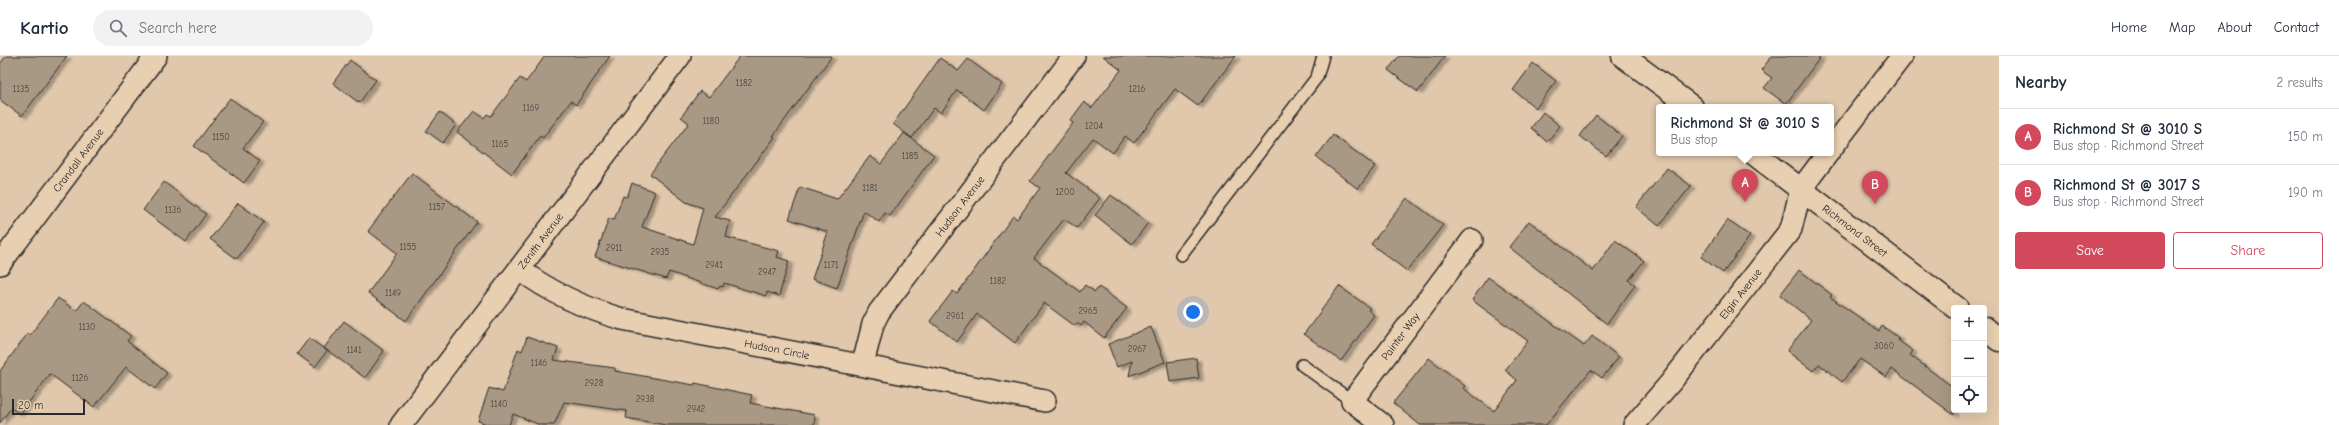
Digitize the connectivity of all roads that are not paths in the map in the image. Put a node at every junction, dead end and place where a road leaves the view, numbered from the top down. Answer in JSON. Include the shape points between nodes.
{"nodes":[{"id":1,"x":156,"y":56,"type":"edge"},
{"id":2,"x":680,"y":56,"type":"edge"},
{"id":3,"x":1074,"y":56,"type":"edge"},
{"id":4,"x":1324,"y":56,"type":"edge"},
{"id":5,"x":1623,"y":56,"type":"edge"},
{"id":6,"x":1902,"y":56,"type":"edge"},
{"id":7,"x":1688,"y":104,"type":"edge"},
{"id":8,"x":1834,"y":145,"type":"edge"},
{"id":9,"x":1757,"y":156,"type":"edge"},
{"id":10,"x":1826,"y":156,"type":"edge"},
{"id":11,"x":1801,"y":190,"type":"junction"},
{"id":12,"x":1472,"y":240,"type":"dead end"},
{"id":13,"x":1182,"y":255,"type":"dead end"},
{"id":14,"x":0,"y":264,"type":"edge"},
{"id":15,"x":519,"y":269,"type":"junction"},
{"id":16,"x":1954,"y":305,"type":"edge"},
{"id":17,"x":1987,"y":330,"type":"edge"},
{"id":18,"x":1999,"y":340,"type":"edge"},
{"id":19,"x":863,"y":364,"type":"junction"},
{"id":20,"x":1302,"y":365,"type":"dead end"},
{"id":21,"x":1045,"y":401,"type":"dead end"},
{"id":22,"x":1352,"y":401,"type":"junction"},
{"id":23,"x":401,"y":425,"type":"edge"},
{"id":24,"x":1383,"y":425,"type":"edge"},
{"id":25,"x":1634,"y":425,"type":"edge"}],
"edges":[{"from":1,"to":14,"type":"street","name":"Crandall Avenue"},
{"from":2,"to":15,"type":"street","name":"Zenith Avenue"},
{"from":3,"to":19,"type":"street","name":"Hudson Avenue","via":[[879,312],[873,324]]},
{"from":4,"to":13,"type":"lane","via":[[1317,77]]},
{"from":5,"to":7,"type":"main road"},
{"from":6,"to":8,"type":"street"},
{"from":9,"to":11,"type":"main road","name":"Richmond Street"},
{"from":10,"to":11,"type":"street","name":"Elgin Avenue"},
{"from":11,"to":16,"type":"main road","name":"Richmond Street"},
{"from":11,"to":25,"type":"street","name":"Elgin Avenue","via":[[1791,230]]},
{"from":12,"to":22,"type":"street","name":"Painter Way"},
{"from":15,"to":19,"type":"street","name":"Hudson Circle","via":[[552,292],[589,309],[622,319]]},
{"from":15,"to":23,"type":"street","name":"Zenith Avenue"},
{"from":17,"to":18,"type":"main road"},
{"from":19,"to":21,"type":"street","name":"Hudson Circle"},
{"from":20,"to":22,"type":"lane"},
{"from":22,"to":24,"type":"street"}]}
